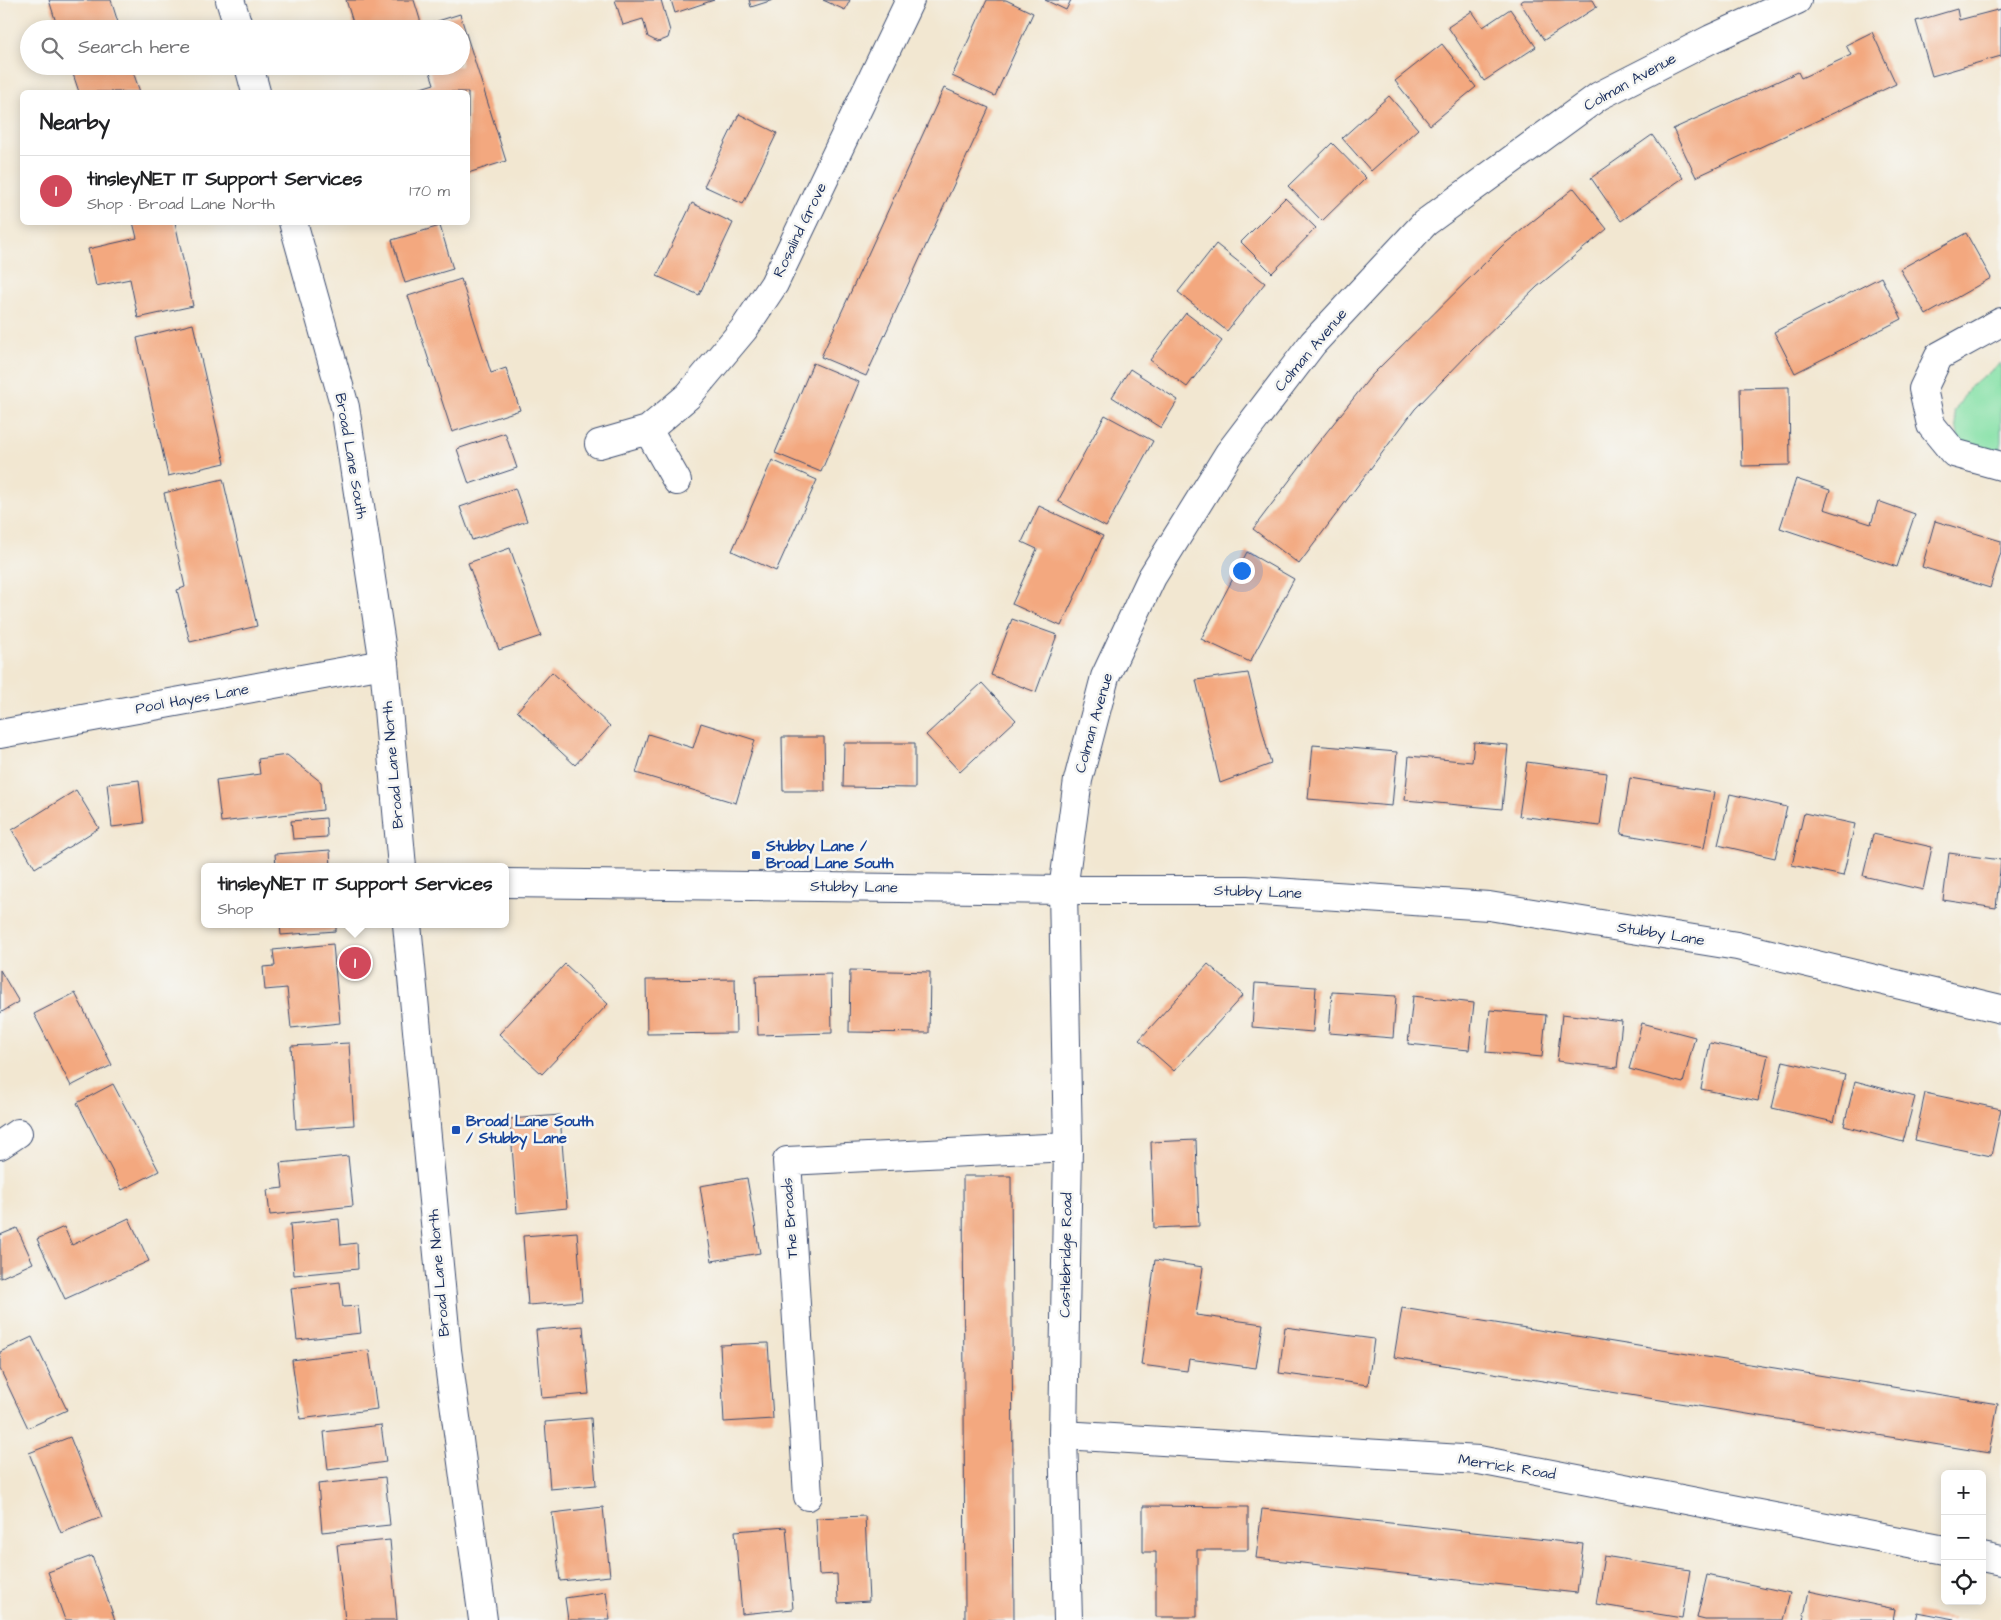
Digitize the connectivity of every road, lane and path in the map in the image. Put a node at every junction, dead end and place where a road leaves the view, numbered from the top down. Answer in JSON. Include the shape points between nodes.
{"nodes":[{"id":1,"x":230,"y":0,"type":"edge"},
{"id":2,"x":910,"y":0,"type":"edge"},
{"id":3,"x":1797,"y":0,"type":"edge"},
{"id":4,"x":236,"y":20,"type":"edge"},
{"id":5,"x":251,"y":75,"type":"edge"},
{"id":6,"x":255,"y":90,"type":"edge"},
{"id":7,"x":294,"y":225,"type":"edge"},
{"id":8,"x":2001,"y":322,"type":"edge"},
{"id":9,"x":648,"y":430,"type":"junction"},
{"id":10,"x":599,"y":444,"type":"dead end"},
{"id":11,"x":2001,"y":466,"type":"edge"},
{"id":12,"x":677,"y":481,"type":"dead end"},
{"id":13,"x":384,"y":664,"type":"junction"},
{"id":14,"x":0,"y":734,"type":"edge"},
{"id":15,"x":402,"y":863,"type":"edge"},
{"id":16,"x":509,"y":883,"type":"edge"},
{"id":17,"x":1063,"y":890,"type":"junction"},
{"id":18,"x":407,"y":928,"type":"edge"},
{"id":19,"x":2001,"y":1009,"type":"edge"},
{"id":20,"x":1068,"y":1147,"type":"junction"},
{"id":21,"x":1063,"y":1435,"type":"junction"},
{"id":22,"x":808,"y":1496,"type":"dead end"},
{"id":23,"x":1941,"y":1549,"type":"edge"},
{"id":24,"x":1986,"y":1559,"type":"edge"},
{"id":25,"x":2001,"y":1561,"type":"edge"},
{"id":26,"x":483,"y":1620,"type":"edge"},
{"id":27,"x":1068,"y":1620,"type":"edge"}],
"edges":[{"from":1,"to":4,"type":"street"},
{"from":2,"to":9,"type":"street","name":"Rosalind Grove","via":[[774,284],[744,329],[688,396]]},
{"from":3,"to":17,"type":"street","name":"Colman Avenue","via":[[1599,96],[1425,222],[1313,343],[1229,453],[1152,577],[1105,677],[1078,780]]},
{"from":5,"to":6,"type":"street"},
{"from":7,"to":13,"type":"street","name":"Broad Lane South","via":[[345,407]]},
{"from":8,"to":11,"type":"street","via":[[1939,356],[1924,389],[1931,425],[1954,453]]},
{"from":9,"to":10,"type":"street","name":"Rosalind Grove"},
{"from":9,"to":12,"type":"street"},
{"from":13,"to":14,"type":"street","name":"Pool Hayes Lane"},
{"from":13,"to":15,"type":"street","name":"Broad Lane North"},
{"from":16,"to":17,"type":"street","name":"Stubby Lane"},
{"from":17,"to":19,"type":"street","name":"Stubby Lane","via":[[1246,890],[1489,906],[1737,946]]},
{"from":17,"to":20,"type":"street","name":"Castlebridge Road"},
{"from":18,"to":26,"type":"street","name":"Broad Lane North","via":[[447,1350]]},
{"from":20,"to":21,"type":"street","name":"Castlebridge Road"},
{"from":20,"to":22,"type":"street","name":"The Broads","via":[[787,1162]]},
{"from":21,"to":23,"type":"street","name":"Merrick Road","via":[[1479,1460]]},
{"from":21,"to":27,"type":"street","name":"Castlebridge Road"},
{"from":24,"to":25,"type":"street"}]}
